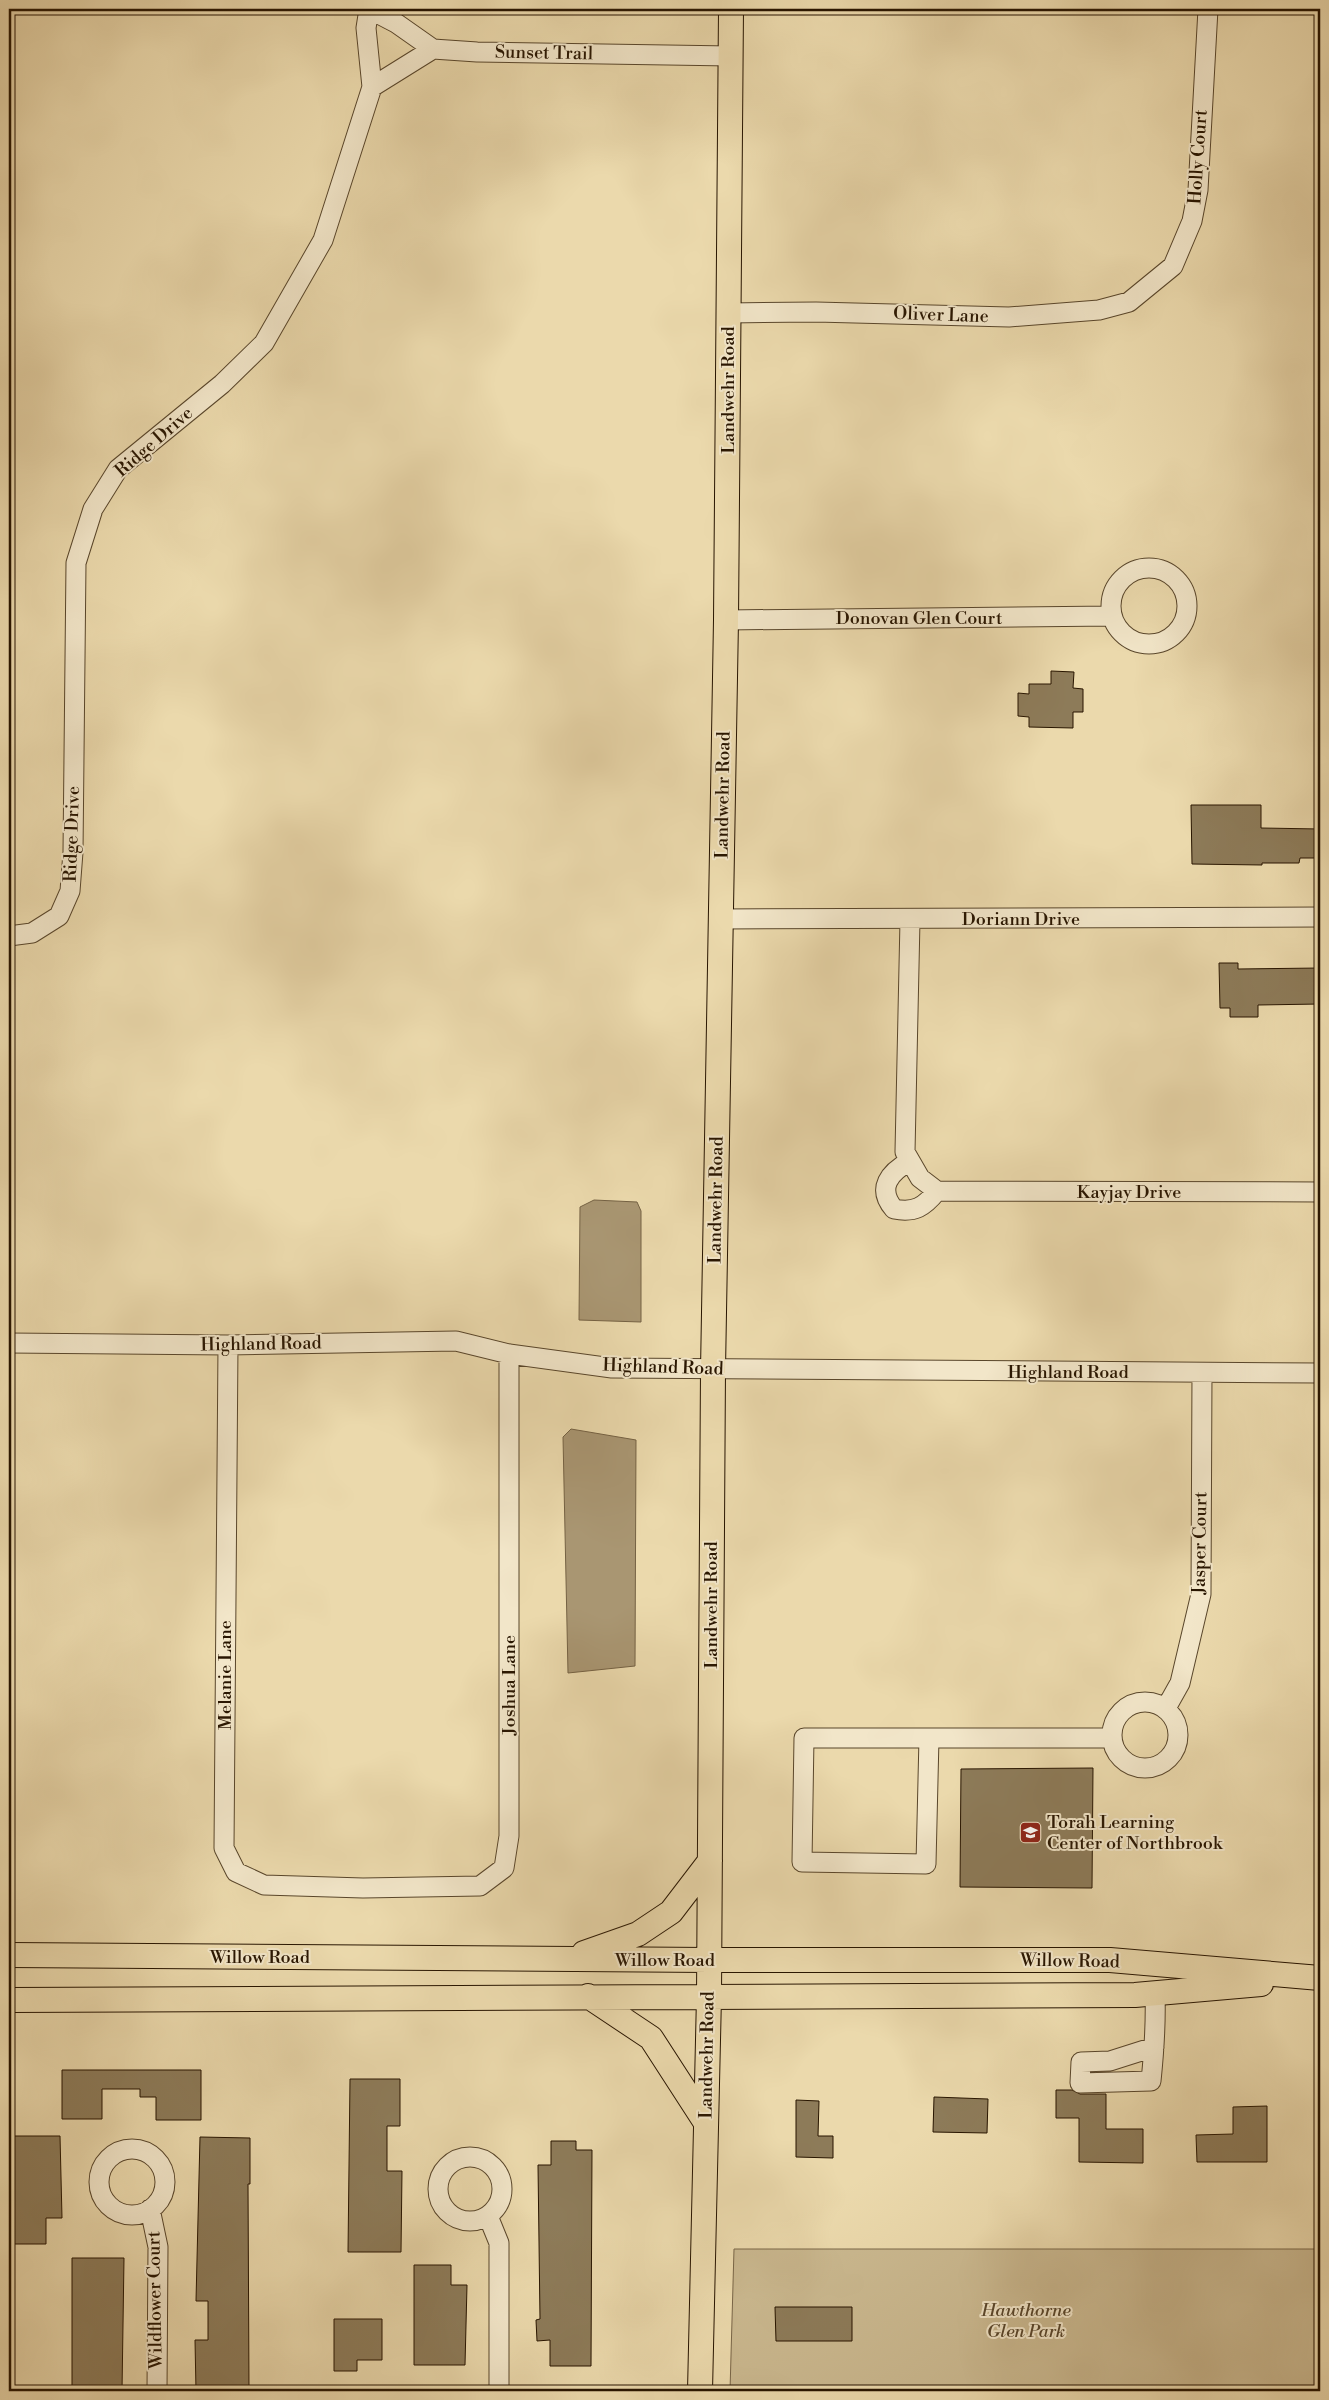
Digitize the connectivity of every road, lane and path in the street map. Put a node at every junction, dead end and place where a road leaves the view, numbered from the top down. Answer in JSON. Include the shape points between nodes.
{"nodes":[{"id":1,"x":369,"y":9,"type":"edge"},
{"id":2,"x":731,"y":9,"type":"edge"},
{"id":3,"x":1208,"y":9,"type":"edge"},
{"id":4,"x":433,"y":49,"type":"junction"},
{"id":5,"x":731,"y":56,"type":"junction"},
{"id":6,"x":372,"y":87,"type":"junction"},
{"id":7,"x":1146,"y":289,"type":"joint"},
{"id":8,"x":729,"y":313,"type":"junction"},
{"id":9,"x":1112,"y":616,"type":"junction"},
{"id":10,"x":726,"y":620,"type":"junction"},
{"id":11,"x":1320,"y":917,"type":"edge"},
{"id":12,"x":721,"y":919,"type":"junction"},
{"id":13,"x":910,"y":920,"type":"junction"},
{"id":14,"x":9,"y":936,"type":"edge"},
{"id":15,"x":910,"y":1161,"type":"junction"},
{"id":16,"x":938,"y":1191,"type":"junction"},
{"id":17,"x":1320,"y":1192,"type":"edge"},
{"id":18,"x":9,"y":1343,"type":"edge"},
{"id":19,"x":228,"y":1345,"type":"junction"},
{"id":20,"x":509,"y":1354,"type":"junction"},
{"id":21,"x":713,"y":1370,"type":"junction"},
{"id":22,"x":1202,"y":1372,"type":"junction"},
{"id":23,"x":1320,"y":1373,"type":"edge"},
{"id":24,"x":1166,"y":1708,"type":"junction"},
{"id":25,"x":929,"y":1738,"type":"junction"},
{"id":26,"x":1112,"y":1738,"type":"junction"},
{"id":27,"x":710,"y":1861,"type":"junction"},
{"id":28,"x":363,"y":1888,"type":"joint"},
{"id":29,"x":9,"y":1955,"type":"edge"},
{"id":30,"x":563,"y":1959,"type":"junction"},
{"id":31,"x":709,"y":1960,"type":"junction"},
{"id":32,"x":1320,"y":1978,"type":"edge"},
{"id":33,"x":1155,"y":1994,"type":"junction"},
{"id":34,"x":588,"y":1996,"type":"junction"},
{"id":35,"x":709,"y":1996,"type":"junction"},
{"id":36,"x":9,"y":2000,"type":"edge"},
{"id":37,"x":1154,"y":2047,"type":"dead end"},
{"id":38,"x":706,"y":2123,"type":"junction"},
{"id":39,"x":150,"y":2209,"type":"dead end"},
{"id":40,"x":488,"y":2216,"type":"dead end"},
{"id":41,"x":157,"y":2391,"type":"edge"},
{"id":42,"x":499,"y":2391,"type":"edge"},
{"id":43,"x":700,"y":2391,"type":"edge"}],
"edges":[{"from":1,"to":4,"type":"street"},
{"from":1,"to":6,"type":"street","via":[[366,28]]},
{"from":2,"to":5,"type":"main road","name":"Landwehr Road"},
{"from":3,"to":7,"type":"street","name":"Holly Court","via":[[1198,190],[1192,221],[1173,266]]},
{"from":4,"to":5,"type":"street","name":"Sunset Trail"},
{"from":4,"to":6,"type":"street"},
{"from":5,"to":8,"type":"main road","name":"Landwehr Road"},
{"from":6,"to":14,"type":"street","name":"Ridge Drive","via":[[323,240],[264,343],[222,384],[118,469],[93,509],[76,564],[70,891],[59,916],[32,933]]},
{"from":7,"to":8,"type":"street","name":"Oliver Lane","via":[[1129,302],[1099,310],[1009,318],[816,312]]},
{"from":8,"to":10,"type":"main road","name":"Landwehr Road"},
{"from":9,"to":9,"type":"street","via":[[1129,638],[1146,644],[1157,643],[1177,632],[1187,612],[1187,600],[1175,578],[1159,570],[1141,569],[1120,582],[1111,604]]},
{"from":9,"to":10,"type":"street","name":"Donovan Glen Court"},
{"from":10,"to":12,"type":"main road","name":"Landwehr Road"},
{"from":11,"to":13,"type":"street","name":"Doriann Drive"},
{"from":12,"to":13,"type":"street","name":"Doriann Drive"},
{"from":12,"to":21,"type":"main road","name":"Landwehr Road"},
{"from":13,"to":15,"type":"street","via":[[905,1152]]},
{"from":15,"to":16,"type":"street","via":[[920,1178]]},
{"from":15,"to":16,"type":"street","via":[[895,1169],[885,1190],[889,1204],[894,1209],[917,1210]]},
{"from":16,"to":17,"type":"street","name":"Kayjay Drive"},
{"from":18,"to":19,"type":"street","name":"Highland Road"},
{"from":19,"to":20,"type":"street","name":"Highland Road","via":[[456,1341]]},
{"from":19,"to":28,"type":"street","name":"Melanie Lane","via":[[224,1848],[236,1872],[264,1885]]},
{"from":20,"to":21,"type":"street","name":"Highland Road","via":[[612,1368]]},
{"from":20,"to":28,"type":"street","name":"Joshua Lane","via":[[509,1836],[504,1868],[480,1886]]},
{"from":21,"to":22,"type":"street","name":"Highland Road"},
{"from":21,"to":27,"type":"main road","name":"Landwehr Road"},
{"from":22,"to":23,"type":"street","name":"Highland Road"},
{"from":22,"to":24,"type":"street","name":"Jasper Court","via":[[1201,1594],[1180,1683]]},
{"from":24,"to":26,"type":"street","via":[[1148,1701],[1129,1705],[1116,1719]]},
{"from":24,"to":26,"type":"street","via":[[1178,1726],[1179,1737],[1177,1748],[1162,1764],[1140,1768],[1130,1765],[1121,1758]]},
{"from":25,"to":25,"type":"street","via":[[804,1738],[802,1862],[926,1864]]},
{"from":25,"to":26,"type":"street"},
{"from":27,"to":30,"type":"main road","via":[[670,1912],[638,1934]]},
{"from":27,"to":31,"type":"main road","name":"Landwehr Road"},
{"from":29,"to":30,"type":"main road","name":"Willow Road"},
{"from":30,"to":31,"type":"main road","name":"Willow Road"},
{"from":31,"to":32,"type":"main road","name":"Willow Road","via":[[1110,1960]]},
{"from":31,"to":35,"type":"main road","name":"Landwehr Road"},
{"from":32,"to":33,"type":"main road","name":"Willow Road"},
{"from":33,"to":35,"type":"main road","name":"Willow Road"},
{"from":33,"to":37,"type":"street"},
{"from":34,"to":35,"type":"main road","name":"Willow Road"},
{"from":34,"to":36,"type":"main road","name":"Willow Road"},
{"from":34,"to":38,"type":"main road","via":[[651,2038]]},
{"from":35,"to":38,"type":"main road","name":"Landwehr Road"},
{"from":38,"to":43,"type":"main road","name":"Landwehr Road"},
{"from":39,"to":41,"type":"street","name":"Wildflower Court","via":[[158,2247]]},
{"from":40,"to":42,"type":"street","via":[[499,2243]]}]}
